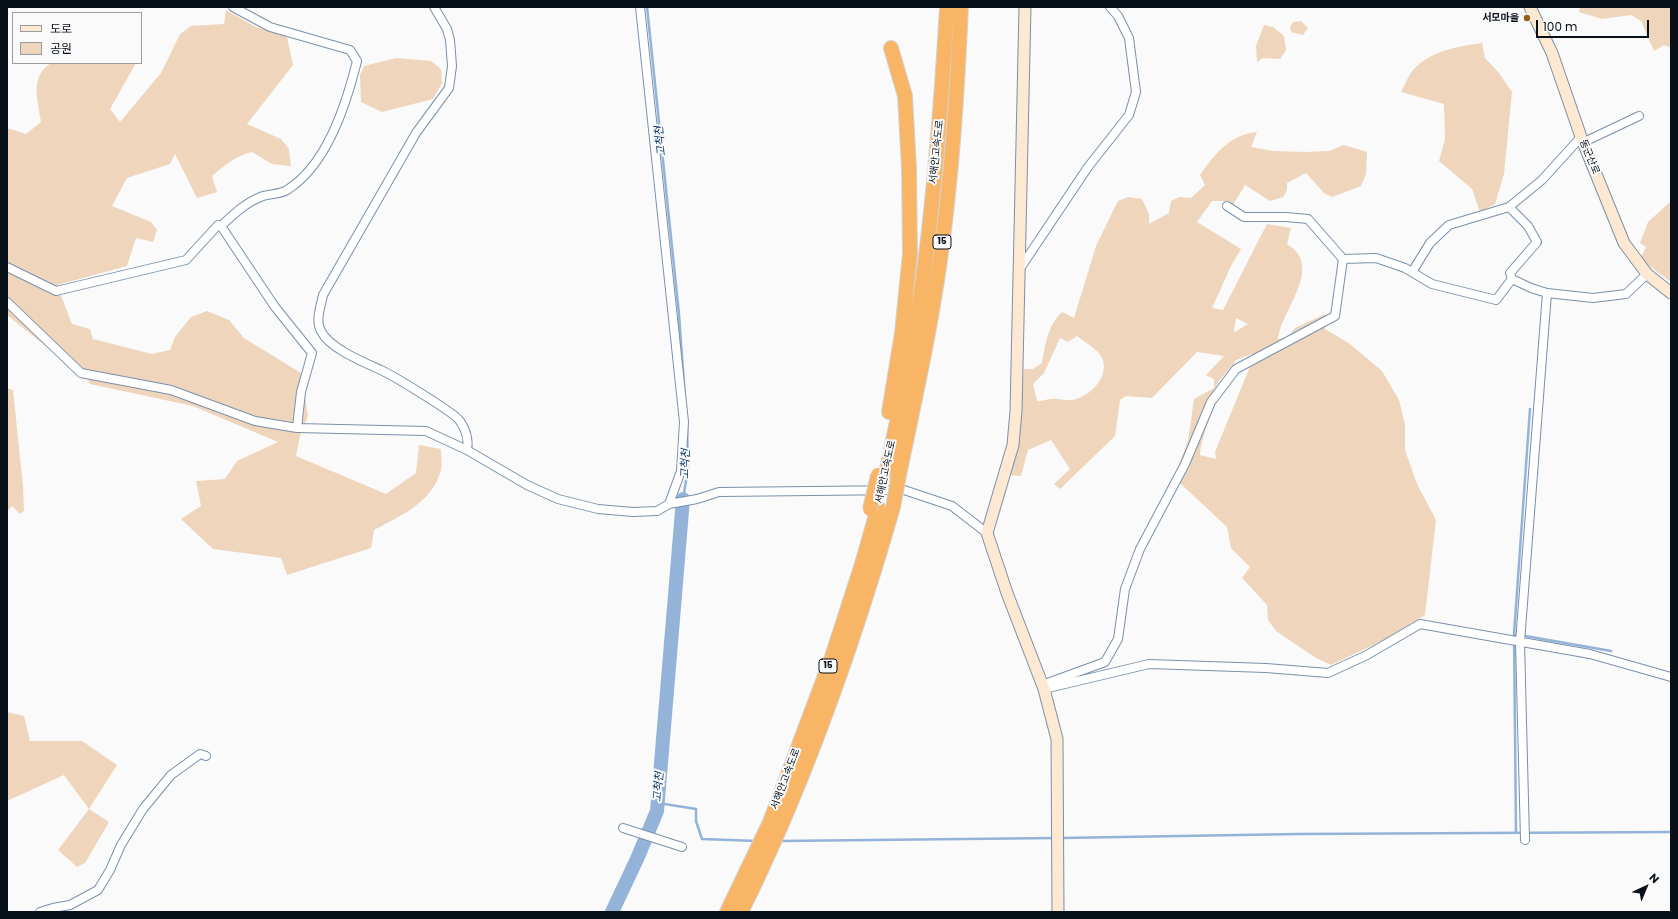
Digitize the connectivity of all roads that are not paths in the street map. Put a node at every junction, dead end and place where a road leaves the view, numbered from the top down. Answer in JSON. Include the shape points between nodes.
{"nodes":[{"id":1,"x":233,"y":7,"type":"edge"},
{"id":2,"x":434,"y":7,"type":"edge"},
{"id":3,"x":640,"y":7,"type":"edge"},
{"id":4,"x":947,"y":7,"type":"edge"},
{"id":5,"x":961,"y":7,"type":"edge"},
{"id":6,"x":1025,"y":7,"type":"edge"},
{"id":7,"x":1110,"y":7,"type":"edge"},
{"id":8,"x":1530,"y":7,"type":"edge"},
{"id":9,"x":891,"y":48,"type":"dead end"},
{"id":10,"x":1640,"y":116,"type":"dead end"},
{"id":11,"x":1582,"y":140,"type":"junction"},
{"id":12,"x":1227,"y":206,"type":"dead end"},
{"id":13,"x":1510,"y":207,"type":"junction"},
{"id":14,"x":218,"y":225,"type":"dead end"},
{"id":15,"x":1343,"y":259,"type":"junction"},
{"id":16,"x":7,"y":267,"type":"edge"},
{"id":17,"x":1019,"y":270,"type":"junction"},
{"id":18,"x":1412,"y":272,"type":"junction"},
{"id":19,"x":1647,"y":274,"type":"junction"},
{"id":20,"x":1512,"y":279,"type":"junction"},
{"id":21,"x":1547,"y":293,"type":"junction"},
{"id":22,"x":1671,"y":293,"type":"edge"},
{"id":23,"x":7,"y":302,"type":"edge"},
{"id":24,"x":297,"y":428,"type":"junction"},
{"id":25,"x":467,"y":450,"type":"junction"},
{"id":26,"x":888,"y":475,"type":"junction"},
{"id":27,"x":672,"y":504,"type":"junction"},
{"id":28,"x":987,"y":533,"type":"junction"},
{"id":29,"x":1518,"y":639,"type":"junction"},
{"id":30,"x":1671,"y":677,"type":"edge"},
{"id":31,"x":1043,"y":687,"type":"junction"},
{"id":32,"x":206,"y":756,"type":"dead end"},
{"id":33,"x":627,"y":830,"type":"dead end"},
{"id":34,"x":1525,"y":835,"type":"dead end"},
{"id":35,"x":682,"y":847,"type":"dead end"},
{"id":36,"x":40,"y":912,"type":"edge"},
{"id":37,"x":727,"y":912,"type":"edge"},
{"id":38,"x":741,"y":912,"type":"edge"},
{"id":39,"x":1058,"y":912,"type":"edge"}],
"edges":[{"from":1,"to":24,"type":"street","via":[[270,27],[350,50],[358,61],[329,143],[310,170],[286,191],[262,196],[240,208],[221,226],[275,306],[312,353],[301,392]]},
{"from":2,"to":25,"type":"street","via":[[450,40],[452,66],[449,88],[416,133],[323,295],[318,316],[320,329],[326,340],[355,359],[383,371],[460,421],[468,441]]},
{"from":3,"to":27,"type":"street","via":[[684,422],[681,471]]},
{"from":4,"to":26,"type":"highway","name":"서해안고속도로","number":"15","via":[[940,122],[925,264]]},
{"from":5,"to":26,"type":"highway","name":"서해안고속도로","number":"15","via":[[956,123],[940,260],[920,376]]},
{"from":6,"to":17,"type":"street"},
{"from":7,"to":17,"type":"street","via":[[1118,16],[1129,38],[1136,92],[1129,115],[1088,167]]},
{"from":8,"to":11,"type":"street","name":"동군산로","via":[[1552,53]]},
{"from":9,"to":26,"type":"highway","via":[[905,96],[910,253]]},
{"from":10,"to":11,"type":"street"},
{"from":11,"to":13,"type":"street","via":[[1542,180]]},
{"from":11,"to":19,"type":"street","name":"동군산로","via":[[1624,243]]},
{"from":12,"to":15,"type":"street","via":[[1244,217],[1308,219]]},
{"from":13,"to":18,"type":"street","via":[[1449,225],[1430,243]]},
{"from":13,"to":20,"type":"street","via":[[1528,226],[1537,242],[1510,273]]},
{"from":14,"to":16,"type":"street","via":[[186,260],[56,291]]},
{"from":15,"to":18,"type":"street","via":[[1376,258]]},
{"from":15,"to":31,"type":"street","via":[[1335,316],[1236,369],[1212,402],[1185,464],[1140,549],[1124,589],[1118,639],[1105,662]]},
{"from":17,"to":28,"type":"street","via":[[1013,445]]},
{"from":18,"to":20,"type":"street","via":[[1432,284],[1496,300]]},
{"from":19,"to":21,"type":"street","via":[[1626,294],[1593,298]]},
{"from":19,"to":22,"type":"street","name":"동군산로"},
{"from":20,"to":21,"type":"street"},
{"from":21,"to":29,"type":"street"},
{"from":23,"to":24,"type":"street","via":[[81,373],[172,390],[255,421]]},
{"from":24,"to":25,"type":"street","via":[[426,431]]},
{"from":25,"to":27,"type":"street","via":[[527,485],[558,499],[598,509],[632,512],[657,511]]},
{"from":26,"to":37,"type":"highway","name":"서해안고속도로","number":"15","bridge":true,"via":[[874,509],[862,564],[832,656],[770,822]]},
{"from":26,"to":38,"type":"highway","name":"서해안고속도로","number":"15","bridge":true,"via":[[893,507],[847,655],[773,848]]},
{"from":27,"to":28,"type":"street","via":[[719,492],[904,490],[952,506]]},
{"from":28,"to":31,"type":"street"},
{"from":29,"to":30,"type":"street","via":[[1590,654]]},
{"from":29,"to":31,"type":"street","via":[[1420,624],[1367,655],[1328,673],[1148,664]]},
{"from":29,"to":34,"type":"street"},
{"from":31,"to":39,"type":"street","via":[[1057,739]]},
{"from":32,"to":36,"type":"street","via":[[200,754],[171,775],[148,803],[121,845],[98,890],[70,905]]},
{"from":33,"to":35,"type":"street"}]}
